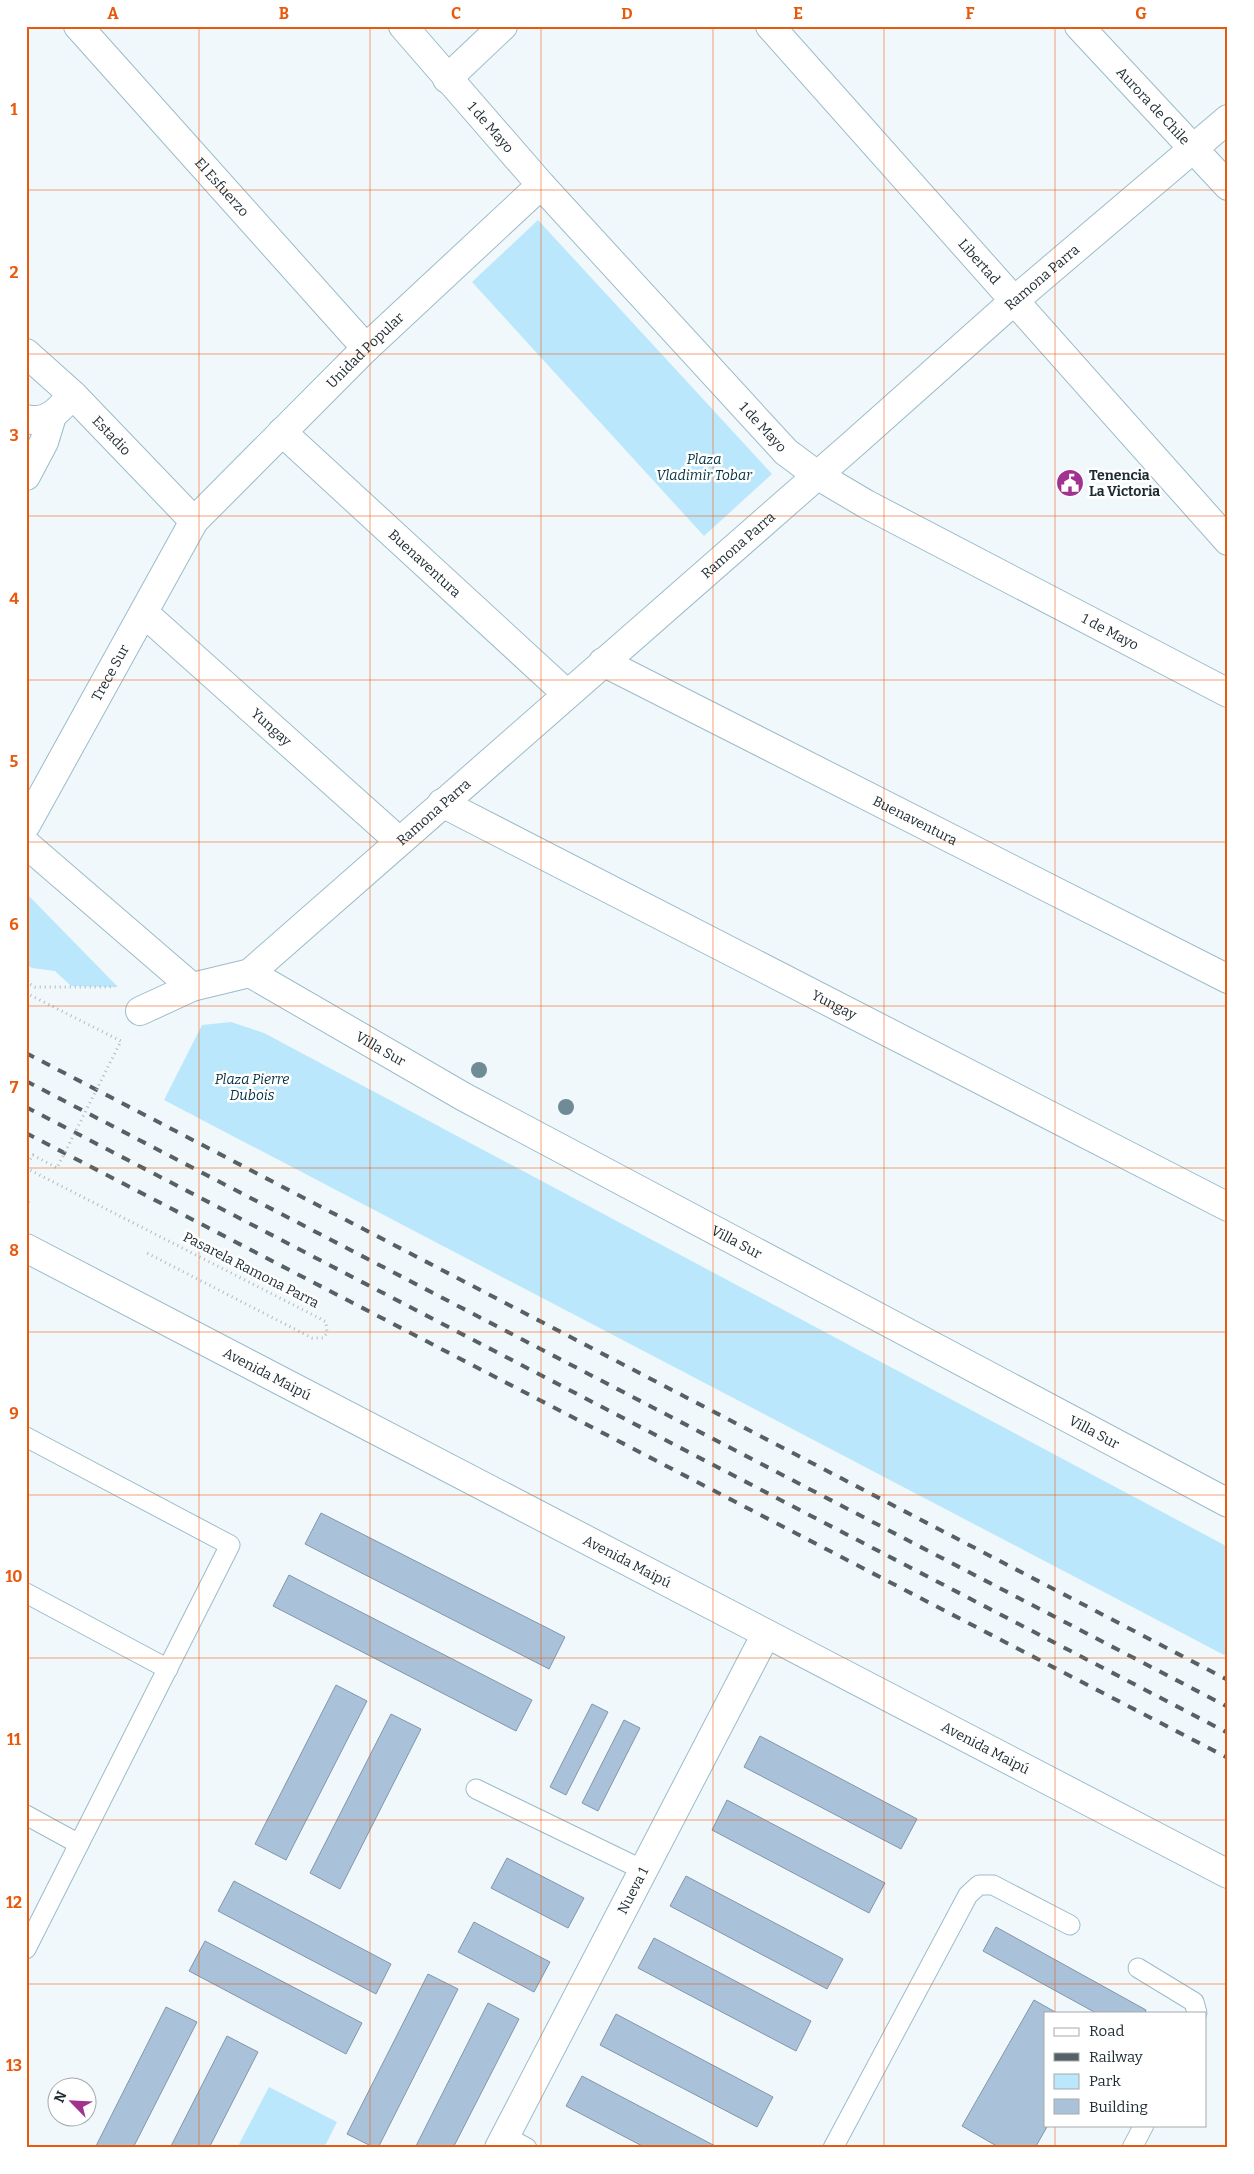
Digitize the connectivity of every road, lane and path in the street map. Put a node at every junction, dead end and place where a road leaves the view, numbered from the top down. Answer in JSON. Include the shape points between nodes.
{"nodes":[{"id":1,"x":78,"y":26,"type":"edge"},
{"id":2,"x":403,"y":26,"type":"edge"},
{"id":3,"x":503,"y":26,"type":"edge"},
{"id":4,"x":770,"y":26,"type":"edge"},
{"id":5,"x":1079,"y":26,"type":"edge"},
{"id":6,"x":447,"y":79,"type":"junction"},
{"id":7,"x":1228,"y":119,"type":"edge"},
{"id":8,"x":1193,"y":148,"type":"junction"},
{"id":9,"x":541,"y":185,"type":"junction"},
{"id":10,"x":1228,"y":186,"type":"edge"},
{"id":11,"x":1015,"y":300,"type":"junction"},
{"id":12,"x":366,"y":348,"type":"junction"},
{"id":13,"x":26,"y":353,"type":"edge"},
{"id":14,"x":73,"y":395,"type":"junction"},
{"id":15,"x":39,"y":417,"type":"edge"},
{"id":16,"x":282,"y":432,"type":"junction"},
{"id":17,"x":817,"y":475,"type":"junction"},
{"id":18,"x":26,"y":476,"type":"edge"},
{"id":19,"x":194,"y":521,"type":"junction"},
{"id":20,"x":1228,"y":541,"type":"edge"},
{"id":21,"x":144,"y":613,"type":"junction"},
{"id":22,"x":603,"y":662,"type":"junction"},
{"id":23,"x":1228,"y":693,"type":"edge"},
{"id":24,"x":567,"y":694,"type":"junction"},
{"id":25,"x":442,"y":803,"type":"junction"},
{"id":26,"x":26,"y":825,"type":"edge"},
{"id":27,"x":399,"y":841,"type":"junction"},
{"id":28,"x":26,"y":844,"type":"edge"},
{"id":29,"x":250,"y":972,"type":"junction"},
{"id":30,"x":1228,"y":980,"type":"edge"},
{"id":31,"x":26,"y":982,"type":"edge"},
{"id":32,"x":35,"y":987,"type":"dead end"},
{"id":33,"x":192,"y":987,"type":"junction"},
{"id":34,"x":26,"y":993,"type":"edge"},
{"id":35,"x":140,"y":1011,"type":"dead end"},
{"id":36,"x":26,"y":1167,"type":"edge"},
{"id":37,"x":29,"y":1201,"type":"dead end"},
{"id":38,"x":26,"y":1206,"type":"edge"},
{"id":39,"x":1228,"y":1207,"type":"edge"},
{"id":40,"x":26,"y":1248,"type":"edge"},
{"id":41,"x":145,"y":1252,"type":"dead end"},
{"id":42,"x":26,"y":1437,"type":"edge"},
{"id":43,"x":1228,"y":1504,"type":"edge"},
{"id":44,"x":26,"y":1594,"type":"edge"},
{"id":45,"x":766,"y":1634,"type":"junction"},
{"id":46,"x":168,"y":1669,"type":"junction"},
{"id":47,"x":476,"y":1789,"type":"dead end"},
{"id":48,"x":26,"y":1815,"type":"edge"},
{"id":49,"x":79,"y":1844,"type":"junction"},
{"id":50,"x":643,"y":1870,"type":"junction"},
{"id":51,"x":1228,"y":1874,"type":"edge"},
{"id":52,"x":1070,"y":1925,"type":"dead end"},
{"id":53,"x":26,"y":1949,"type":"edge"},
{"id":54,"x":1138,"y":1968,"type":"dead end"},
{"id":55,"x":1197,"y":2012,"type":"edge"},
{"id":56,"x":1143,"y":2126,"type":"edge"},
{"id":57,"x":511,"y":2144,"type":"edge"},
{"id":58,"x":833,"y":2148,"type":"edge"},
{"id":59,"x":1132,"y":2148,"type":"edge"}],
"edges":[{"from":1,"to":12,"type":"street","name":"El Esfuerzo"},
{"from":2,"to":6,"type":"street","name":"1 de Mayo"},
{"from":3,"to":6,"type":"street"},
{"from":4,"to":11,"type":"street","name":"Libertad"},
{"from":5,"to":8,"type":"street","name":"Aurora de Chile"},
{"from":6,"to":9,"type":"street","name":"1 de Mayo"},
{"from":7,"to":8,"type":"street","name":"Ramona Parra"},
{"from":8,"to":10,"type":"street","name":"Aurora de Chile"},
{"from":8,"to":11,"type":"street","name":"Ramona Parra"},
{"from":9,"to":12,"type":"street","name":"Unidad Popular"},
{"from":9,"to":17,"type":"street","name":"1 de Mayo","via":[[764,430],[786,452]]},
{"from":11,"to":17,"type":"street","name":"Ramona Parra"},
{"from":11,"to":20,"type":"street","name":"Libertad"},
{"from":12,"to":16,"type":"street","name":"Unidad Popular"},
{"from":13,"to":14,"type":"street","name":"Estadio"},
{"from":14,"to":15,"type":"street"},
{"from":14,"to":19,"type":"street","name":"Estadio"},
{"from":15,"to":18,"type":"street","via":[[44,442]]},
{"from":16,"to":19,"type":"street","name":"Unidad Popular"},
{"from":16,"to":24,"type":"street","name":"Buenaventura"},
{"from":17,"to":22,"type":"street","name":"Ramona Parra"},
{"from":17,"to":23,"type":"street","name":"1 de Mayo","via":[[866,504]]},
{"from":19,"to":21,"type":"street","name":"Trece Sur"},
{"from":21,"to":26,"type":"street","name":"Trece Sur"},
{"from":21,"to":27,"type":"street","name":"Yungay"},
{"from":22,"to":24,"type":"street","name":"Ramona Parra"},
{"from":22,"to":30,"type":"street","name":"Buenaventura"},
{"from":24,"to":25,"type":"street","name":"Ramona Parra"},
{"from":25,"to":27,"type":"street","name":"Ramona Parra"},
{"from":25,"to":39,"type":"street","name":"Yungay"},
{"from":27,"to":29,"type":"street","name":"Ramona Parra"},
{"from":28,"to":33,"type":"street"},
{"from":29,"to":33,"type":"street"},
{"from":29,"to":43,"type":"street","name":"Villa Sur","via":[[464,1097]]},
{"from":31,"to":32,"type":"path"},
{"from":33,"to":35,"type":"street"},
{"from":34,"to":36,"type":"path","name":"Pasarela Ramona Parra","bridge":true,"via":[[121,1041],[57,1168],[32,1155]]},
{"from":36,"to":41,"type":"path","name":"Pasarela Ramona Parra","via":[[321,1319],[326,1322],[327,1333],[323,1338],[312,1338]]},
{"from":37,"to":38,"type":"path"},
{"from":40,"to":45,"type":"street","name":"Avenida Maipú"},
{"from":42,"to":46,"type":"lane","via":[[230,1545]]},
{"from":44,"to":46,"type":"lane"},
{"from":45,"to":50,"type":"street","name":"Nueva 1"},
{"from":45,"to":51,"type":"street","name":"Avenida Maipú"},
{"from":46,"to":49,"type":"lane"},
{"from":47,"to":50,"type":"lane"},
{"from":48,"to":49,"type":"lane"},
{"from":49,"to":53,"type":"lane"},
{"from":50,"to":57,"type":"street","name":"Nueva 1"},
{"from":52,"to":58,"type":"lane","via":[[993,1885],[979,1885],[968,1895]]},
{"from":54,"to":55,"type":"lane","via":[[1194,2002]]},
{"from":56,"to":59,"type":"lane"}]}
